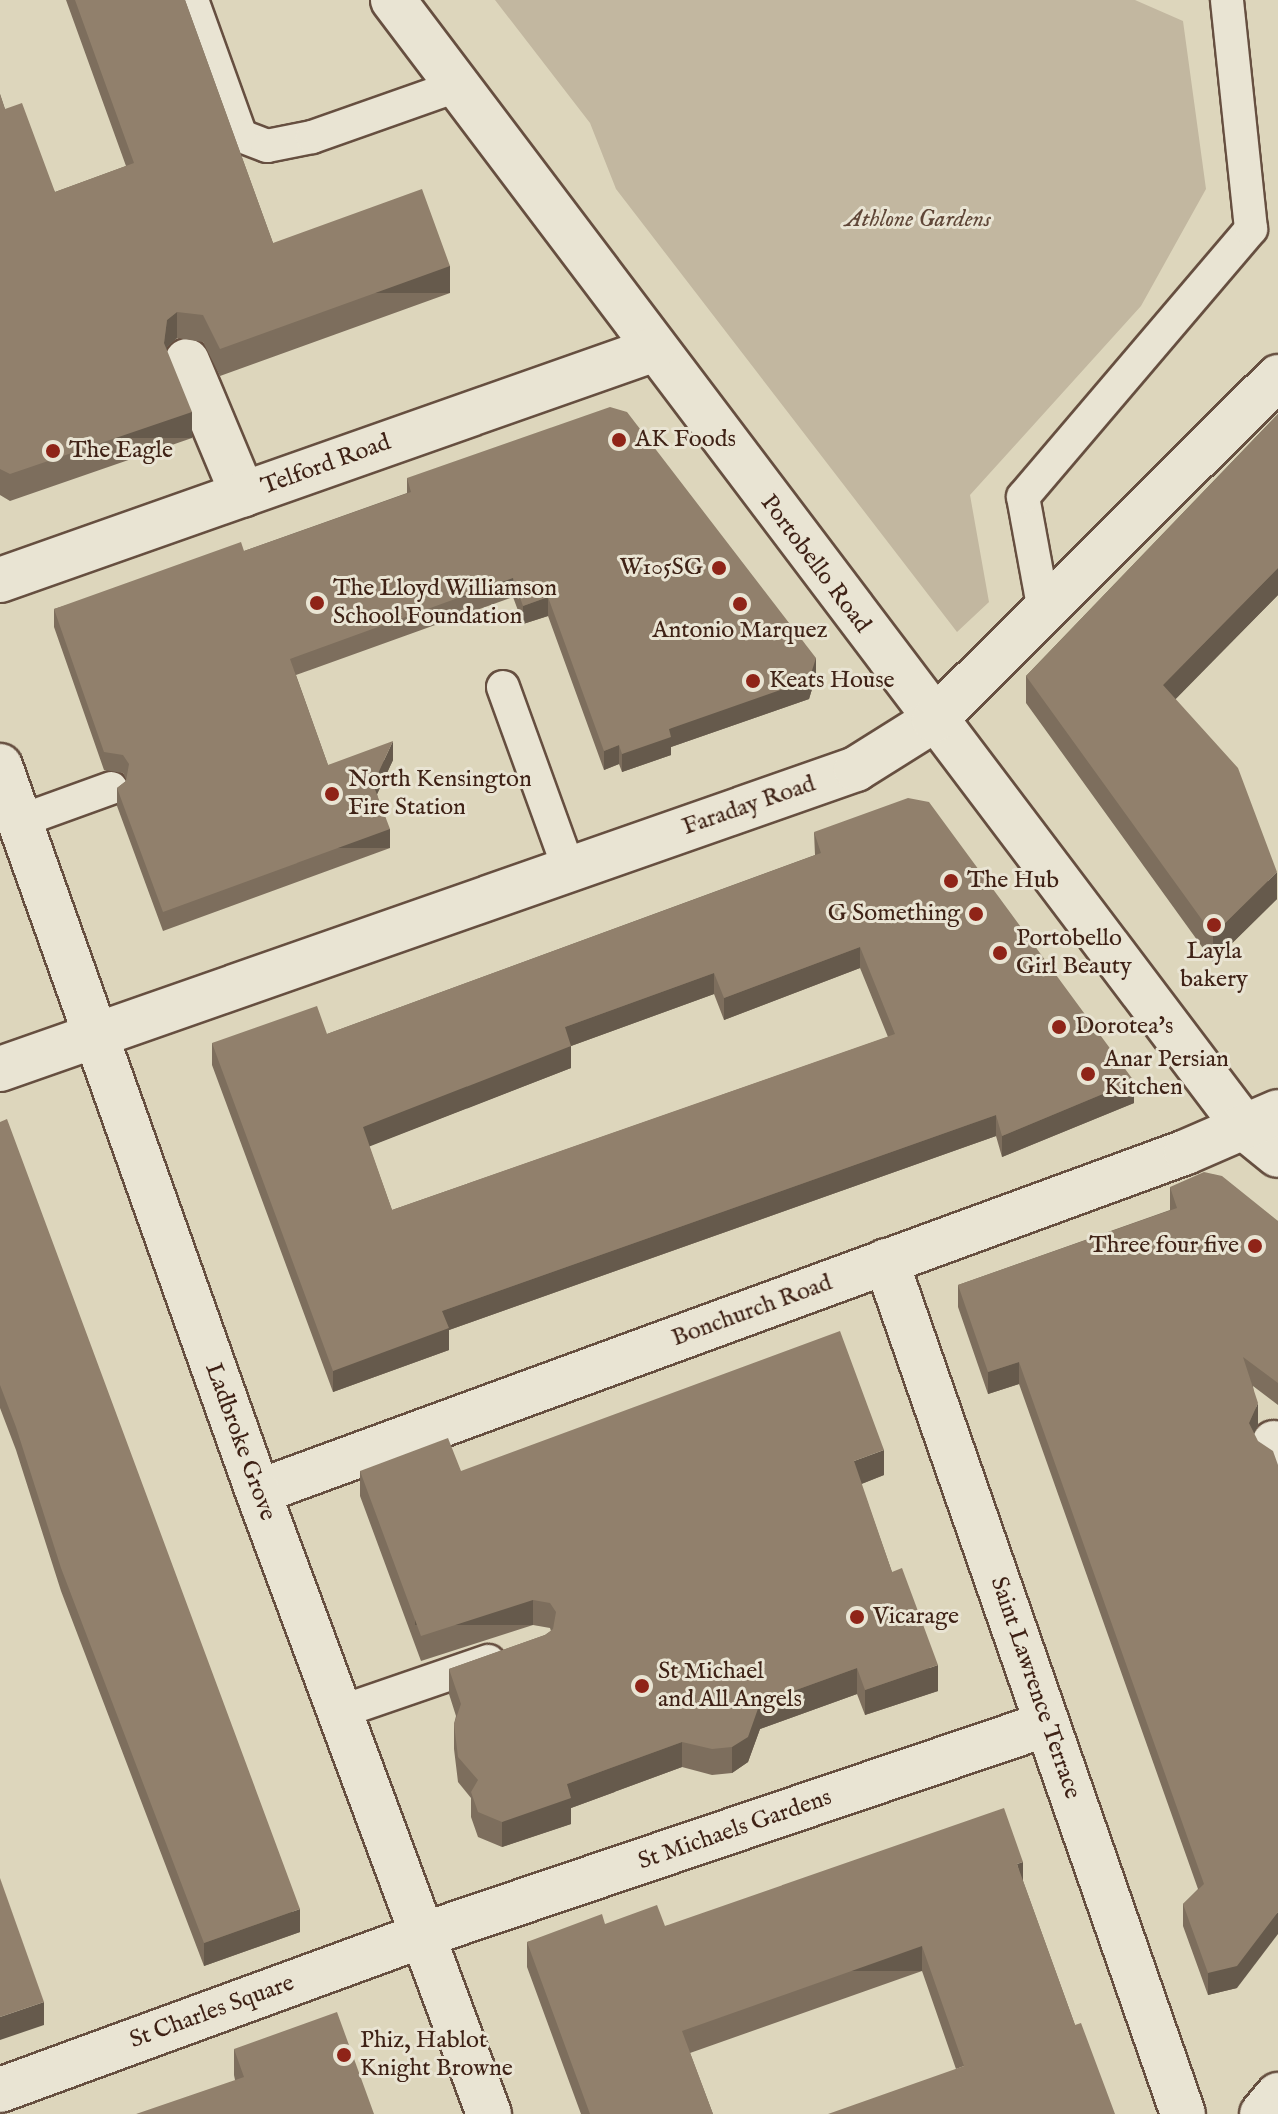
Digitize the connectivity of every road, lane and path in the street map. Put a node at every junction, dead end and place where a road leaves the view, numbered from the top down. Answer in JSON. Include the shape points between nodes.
{"nodes":[{"id":1,"x":192,"y":0,"type":"edge"},
{"id":2,"x":393,"y":0,"type":"edge"},
{"id":3,"x":1227,"y":0,"type":"edge"},
{"id":4,"x":457,"y":86,"type":"junction"},
{"id":5,"x":652,"y":350,"type":"junction"},
{"id":6,"x":187,"y":361,"type":"dead end"},
{"id":7,"x":1278,"y":377,"type":"edge"},
{"id":8,"x":243,"y":495,"type":"junction"},
{"id":9,"x":0,"y":580,"type":"edge"},
{"id":10,"x":1044,"y":611,"type":"junction"},
{"id":11,"x":503,"y":687,"type":"dead end"},
{"id":12,"x":934,"y":720,"type":"junction"},
{"id":13,"x":0,"y":766,"type":"edge"},
{"id":14,"x":111,"y":788,"type":"dead end"},
{"id":15,"x":20,"y":821,"type":"junction"},
{"id":16,"x":569,"y":869,"type":"junction"},
{"id":17,"x":96,"y":1034,"type":"junction"},
{"id":18,"x":0,"y":1069,"type":"edge"},
{"id":19,"x":1267,"y":1132,"type":"edge"},
{"id":20,"x":886,"y":1261,"type":"junction"},
{"id":21,"x":258,"y":1492,"type":"junction"},
{"id":22,"x":523,"y":1649,"type":"edge"},
{"id":23,"x":340,"y":1712,"type":"junction"},
{"id":24,"x":1047,"y":1724,"type":"junction"},
{"id":25,"x":423,"y":1935,"type":"junction"},
{"id":26,"x":0,"y":2090,"type":"edge"},
{"id":27,"x":1278,"y":2095,"type":"edge"},
{"id":28,"x":489,"y":2114,"type":"edge"},
{"id":29,"x":1183,"y":2114,"type":"edge"},
{"id":30,"x":1262,"y":2114,"type":"edge"}],
"edges":[{"from":1,"to":4,"type":"lane","via":[[241,136],[267,146],[312,137]]},
{"from":2,"to":4,"type":"street","name":"Portobello Road"},
{"from":3,"to":10,"type":"lane","via":[[1251,229],[1023,497]]},
{"from":4,"to":5,"type":"street","name":"Portobello Road"},
{"from":5,"to":8,"type":"street","name":"Telford Road"},
{"from":5,"to":12,"type":"street","name":"Portobello Road"},
{"from":6,"to":8,"type":"street"},
{"from":7,"to":10,"type":"street","name":"Faraday Road"},
{"from":8,"to":9,"type":"street","name":"Telford Road"},
{"from":10,"to":12,"type":"street","name":"Faraday Road"},
{"from":11,"to":16,"type":"lane"},
{"from":12,"to":16,"type":"street","name":"Faraday Road","via":[[856,769]]},
{"from":12,"to":19,"type":"street","name":"Portobello Road"},
{"from":13,"to":15,"type":"street","name":"Ladbroke Grove"},
{"from":14,"to":15,"type":"lane"},
{"from":15,"to":17,"type":"street","name":"Ladbroke Grove"},
{"from":16,"to":17,"type":"street","name":"Faraday Road"},
{"from":17,"to":18,"type":"street"},
{"from":17,"to":21,"type":"street","name":"Ladbroke Grove"},
{"from":19,"to":20,"type":"street","name":"Bonchurch Road"},
{"from":20,"to":21,"type":"street","name":"Bonchurch Road"},
{"from":20,"to":24,"type":"street","name":"Saint Lawrence Terrace"},
{"from":21,"to":23,"type":"street","name":"Ladbroke Grove"},
{"from":22,"to":23,"type":"lane"},
{"from":23,"to":25,"type":"street","name":"Ladbroke Grove"},
{"from":24,"to":25,"type":"street","name":"St Michaels Gardens"},
{"from":24,"to":29,"type":"street","name":"Saint Lawrence Terrace"},
{"from":25,"to":26,"type":"street","name":"St Charles Square"},
{"from":25,"to":28,"type":"street","name":"Ladbroke Grove"},
{"from":27,"to":30,"type":"street"}]}
